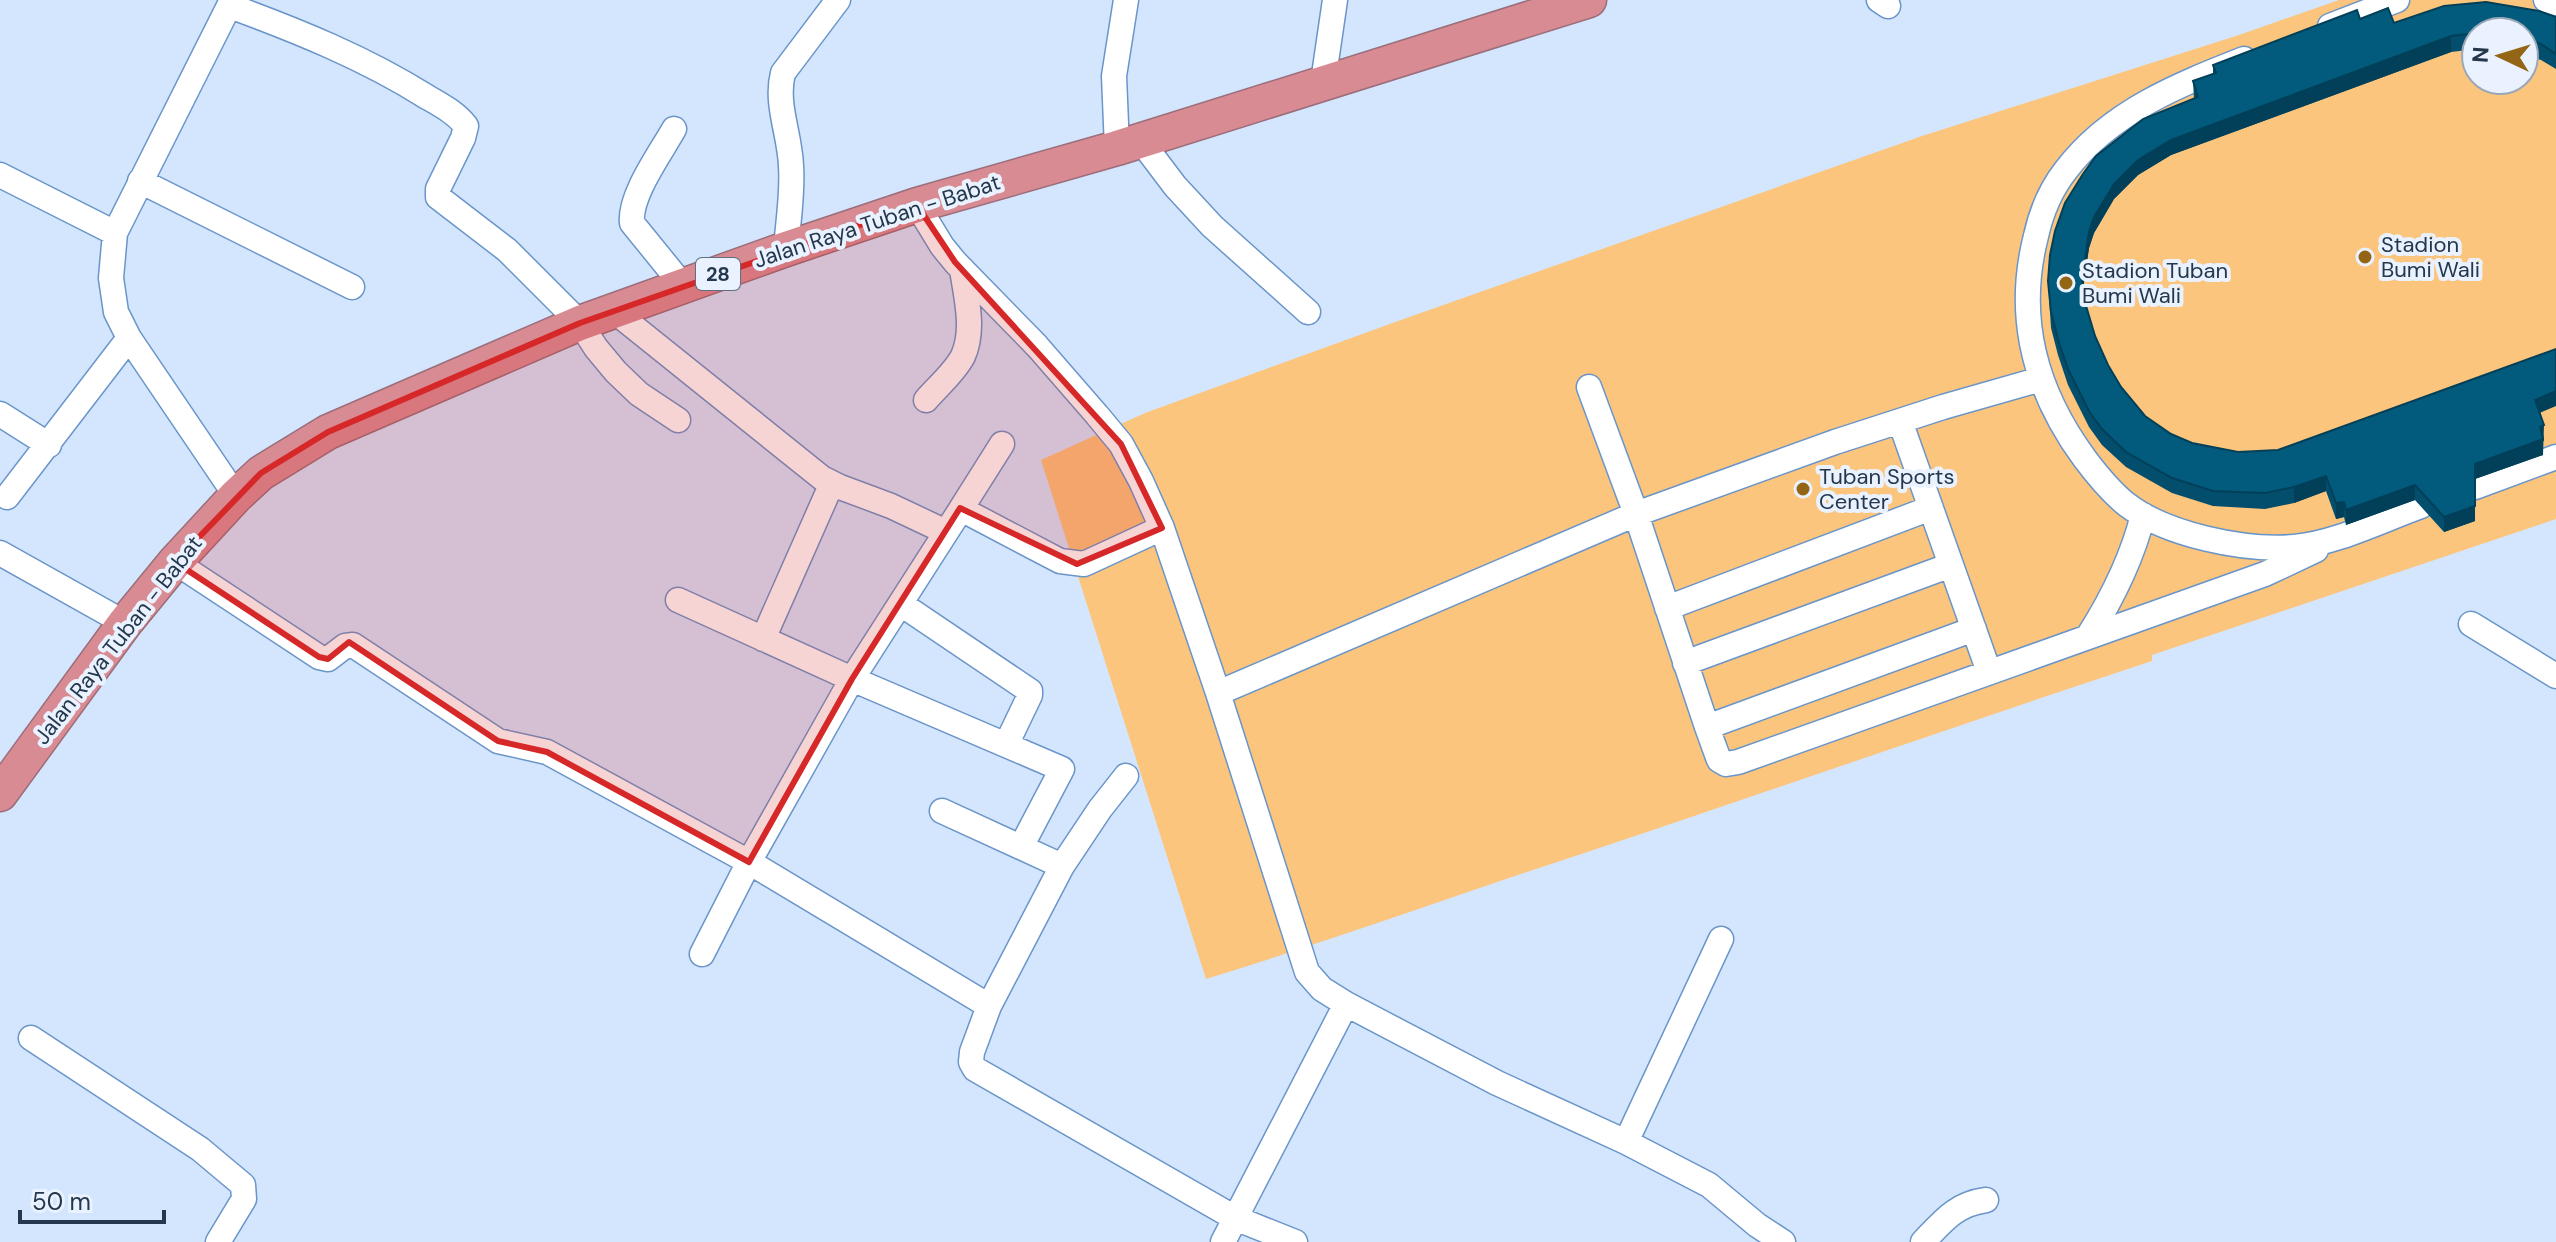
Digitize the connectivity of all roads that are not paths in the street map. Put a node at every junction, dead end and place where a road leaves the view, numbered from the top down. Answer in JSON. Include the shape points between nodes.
{"nodes":[{"id":1,"x":838,"y":0,"type":"edge"},
{"id":2,"x":1126,"y":0,"type":"edge"},
{"id":3,"x":1335,"y":0,"type":"edge"},
{"id":4,"x":1589,"y":0,"type":"edge"},
{"id":5,"x":2397,"y":0,"type":"edge"},
{"id":6,"x":2546,"y":0,"type":"edge"},
{"id":7,"x":231,"y":3,"type":"edge"},
{"id":8,"x":2556,"y":3,"type":"edge"},
{"id":9,"x":2309,"y":34,"type":"edge"},
{"id":10,"x":2265,"y":51,"type":"edge"},
{"id":11,"x":1323,"y":82,"type":"junction"},
{"id":12,"x":674,"y":129,"type":"dead end"},
{"id":13,"x":1129,"y":144,"type":"junction"},
{"id":14,"x":0,"y":175,"type":"edge"},
{"id":15,"x":140,"y":181,"type":"junction"},
{"id":16,"x":917,"y":205,"type":"junction"},
{"id":17,"x":115,"y":233,"type":"junction"},
{"id":18,"x":786,"y":249,"type":"junction"},
{"id":19,"x":962,"y":269,"type":"junction"},
{"id":20,"x":352,"y":287,"type":"dead end"},
{"id":21,"x":684,"y":287,"type":"junction"},
{"id":22,"x":614,"y":311,"type":"junction"},
{"id":23,"x":1308,"y":312,"type":"dead end"},
{"id":24,"x":580,"y":323,"type":"junction"},
{"id":25,"x":129,"y":338,"type":"junction"},
{"id":26,"x":2041,"y":379,"type":"junction"},
{"id":27,"x":1589,"y":387,"type":"dead end"},
{"id":28,"x":926,"y":400,"type":"dead end"},
{"id":29,"x":0,"y":414,"type":"edge"},
{"id":30,"x":678,"y":420,"type":"dead end"},
{"id":31,"x":1900,"y":421,"type":"junction"},
{"id":32,"x":1002,"y":444,"type":"dead end"},
{"id":33,"x":49,"y":445,"type":"junction"},
{"id":34,"x":2556,"y":457,"type":"edge"},
{"id":35,"x":832,"y":483,"type":"junction"},
{"id":36,"x":2475,"y":487,"type":"edge"},
{"id":37,"x":236,"y":496,"type":"junction"},
{"id":38,"x":7,"y":497,"type":"dead end"},
{"id":39,"x":2421,"y":506,"type":"edge"},
{"id":40,"x":1931,"y":508,"type":"junction"},
{"id":41,"x":961,"y":509,"type":"junction"},
{"id":42,"x":1636,"y":514,"type":"junction"},
{"id":43,"x":2143,"y":515,"type":"junction"},
{"id":44,"x":1162,"y":528,"type":"junction"},
{"id":45,"x":946,"y":532,"type":"junction"},
{"id":46,"x":2334,"y":538,"type":"junction"},
{"id":47,"x":0,"y":553,"type":"edge"},
{"id":48,"x":175,"y":562,"type":"junction"},
{"id":49,"x":1951,"y":565,"type":"junction"},
{"id":50,"x":678,"y":600,"type":"dead end"},
{"id":51,"x":901,"y":604,"type":"junction"},
{"id":52,"x":1667,"y":608,"type":"junction"},
{"id":53,"x":125,"y":623,"type":"junction"},
{"id":54,"x":2471,"y":624,"type":"dead end"},
{"id":55,"x":1974,"y":629,"type":"junction"},
{"id":56,"x":2089,"y":635,"type":"junction"},
{"id":57,"x":763,"y":639,"type":"junction"},
{"id":58,"x":1685,"y":663,"type":"junction"},
{"id":59,"x":1989,"y":672,"type":"junction"},
{"id":60,"x":2556,"y":676,"type":"edge"},
{"id":61,"x":852,"y":679,"type":"junction"},
{"id":62,"x":1218,"y":693,"type":"junction"},
{"id":63,"x":1707,"y":727,"type":"junction"},
{"id":64,"x":1006,"y":745,"type":"junction"},
{"id":65,"x":1126,"y":776,"type":"dead end"},
{"id":66,"x":0,"y":794,"type":"edge"},
{"id":67,"x":942,"y":811,"type":"dead end"},
{"id":68,"x":1021,"y":847,"type":"junction"},
{"id":69,"x":749,"y":862,"type":"junction"},
{"id":70,"x":1062,"y":866,"type":"junction"},
{"id":71,"x":1721,"y":939,"type":"dead end"},
{"id":72,"x":702,"y":954,"type":"dead end"},
{"id":73,"x":1346,"y":1004,"type":"junction"},
{"id":74,"x":989,"y":1006,"type":"junction"},
{"id":75,"x":31,"y":1038,"type":"dead end"},
{"id":76,"x":1626,"y":1142,"type":"junction"},
{"id":77,"x":1986,"y":1200,"type":"dead end"},
{"id":78,"x":1235,"y":1218,"type":"junction"},
{"id":79,"x":218,"y":1242,"type":"edge"},
{"id":80,"x":1223,"y":1242,"type":"edge"},
{"id":81,"x":1295,"y":1242,"type":"edge"},
{"id":82,"x":1783,"y":1242,"type":"edge"},
{"id":83,"x":1923,"y":1242,"type":"edge"}],
"edges":[{"from":1,"to":18,"type":"street","via":[[783,73],[779,86],[791,167]]},
{"from":2,"to":13,"type":"street","via":[[1114,76]]},
{"from":3,"to":11,"type":"street"},
{"from":4,"to":11,"type":"highway","name":"Jalan Raya Tuban - Babat","number":"28"},
{"from":5,"to":9,"type":"street"},
{"from":6,"to":8,"type":"street"},
{"from":7,"to":15,"type":"street"},
{"from":7,"to":24,"type":"street","via":[[345,52],[460,117],[466,126],[438,197],[507,250]]},
{"from":10,"to":26,"type":"street","via":[[2143,103],[2109,127],[2064,172],[2038,225],[2027,283],[2028,329]]},
{"from":11,"to":13,"type":"highway","name":"Jalan Raya Tuban - Babat","number":"28"},
{"from":12,"to":21,"type":"street","via":[[631,213],[632,223]]},
{"from":13,"to":16,"type":"highway","name":"Jalan Raya Tuban - Babat","number":"28"},
{"from":13,"to":23,"type":"street"},
{"from":14,"to":17,"type":"street"},
{"from":15,"to":17,"type":"street"},
{"from":15,"to":20,"type":"street"},
{"from":16,"to":18,"type":"highway","name":"Jalan Raya Tuban - Babat","number":"28"},
{"from":16,"to":19,"type":"street"},
{"from":17,"to":25,"type":"street","via":[[111,278],[116,312]]},
{"from":18,"to":21,"type":"highway","name":"Jalan Raya Tuban - Babat","number":"28"},
{"from":19,"to":28,"type":"street","via":[[966,345],[962,359]]},
{"from":19,"to":44,"type":"street","via":[[1121,444]]},
{"from":21,"to":22,"type":"highway","name":"Jalan Raya Tuban - Babat","number":"28"},
{"from":22,"to":24,"type":"highway","name":"Jalan Raya Tuban - Babat","number":"28"},
{"from":22,"to":35,"type":"street"},
{"from":24,"to":30,"type":"street","via":[[616,372]]},
{"from":24,"to":37,"type":"highway","name":"Jalan Raya Tuban - Babat","number":"28","via":[[328,432],[261,473]]},
{"from":25,"to":33,"type":"street"},
{"from":25,"to":37,"type":"street"},
{"from":26,"to":31,"type":"street"},
{"from":26,"to":43,"type":"street","via":[[2092,469]]},
{"from":27,"to":42,"type":"street"},
{"from":29,"to":33,"type":"street"},
{"from":31,"to":40,"type":"street"},
{"from":31,"to":42,"type":"street"},
{"from":32,"to":41,"type":"street"},
{"from":33,"to":38,"type":"street"},
{"from":34,"to":36,"type":"street"},
{"from":35,"to":45,"type":"street"},
{"from":35,"to":57,"type":"street"},
{"from":37,"to":48,"type":"highway","name":"Jalan Raya Tuban - Babat","number":"28"},
{"from":39,"to":46,"type":"street"},
{"from":40,"to":49,"type":"street"},
{"from":40,"to":52,"type":"street"},
{"from":41,"to":44,"type":"street","via":[[1060,561],[1077,564]]},
{"from":41,"to":45,"type":"street"},
{"from":42,"to":52,"type":"street"},
{"from":42,"to":62,"type":"street"},
{"from":43,"to":46,"type":"street","via":[[2234,544],[2293,547]]},
{"from":43,"to":56,"type":"street","via":[[2122,578]]},
{"from":44,"to":62,"type":"street"},
{"from":45,"to":51,"type":"street"},
{"from":46,"to":56,"type":"street","via":[[2265,574]]},
{"from":47,"to":53,"type":"street"},
{"from":48,"to":53,"type":"highway","name":"Jalan Raya Tuban - Babat","number":"28"},
{"from":48,"to":69,"type":"street","via":[[319,657],[328,659],[353,645],[498,741],[547,752]]},
{"from":49,"to":55,"type":"street"},
{"from":49,"to":58,"type":"street"},
{"from":50,"to":57,"type":"street"},
{"from":51,"to":61,"type":"street"},
{"from":51,"to":64,"type":"street","via":[[1030,691]]},
{"from":52,"to":58,"type":"street"},
{"from":53,"to":66,"type":"highway","name":"Jalan Raya Tuban - Babat","number":"28"},
{"from":54,"to":60,"type":"street"},
{"from":55,"to":59,"type":"street"},
{"from":55,"to":63,"type":"street"},
{"from":56,"to":59,"type":"street"},
{"from":57,"to":61,"type":"street"},
{"from":58,"to":63,"type":"street"},
{"from":59,"to":63,"type":"street","via":[[1731,764],[1719,760]]},
{"from":61,"to":64,"type":"street"},
{"from":61,"to":69,"type":"street"},
{"from":62,"to":73,"type":"street","via":[[1307,972]]},
{"from":64,"to":68,"type":"street","via":[[1062,769]]},
{"from":65,"to":70,"type":"street"},
{"from":67,"to":68,"type":"street"},
{"from":68,"to":70,"type":"street"},
{"from":69,"to":72,"type":"street"},
{"from":69,"to":74,"type":"street"},
{"from":70,"to":74,"type":"street"},
{"from":71,"to":76,"type":"street"},
{"from":73,"to":76,"type":"street","via":[[1497,1083]]},
{"from":73,"to":78,"type":"street"},
{"from":74,"to":78,"type":"street","via":[[972,1052],[975,1069]]},
{"from":75,"to":79,"type":"street","via":[[200,1149],[243,1185],[244,1199]]},
{"from":76,"to":82,"type":"street","via":[[1709,1185]]},
{"from":77,"to":83,"type":"street","via":[[1949,1214]]},
{"from":78,"to":80,"type":"street"},
{"from":78,"to":81,"type":"street"}]}
